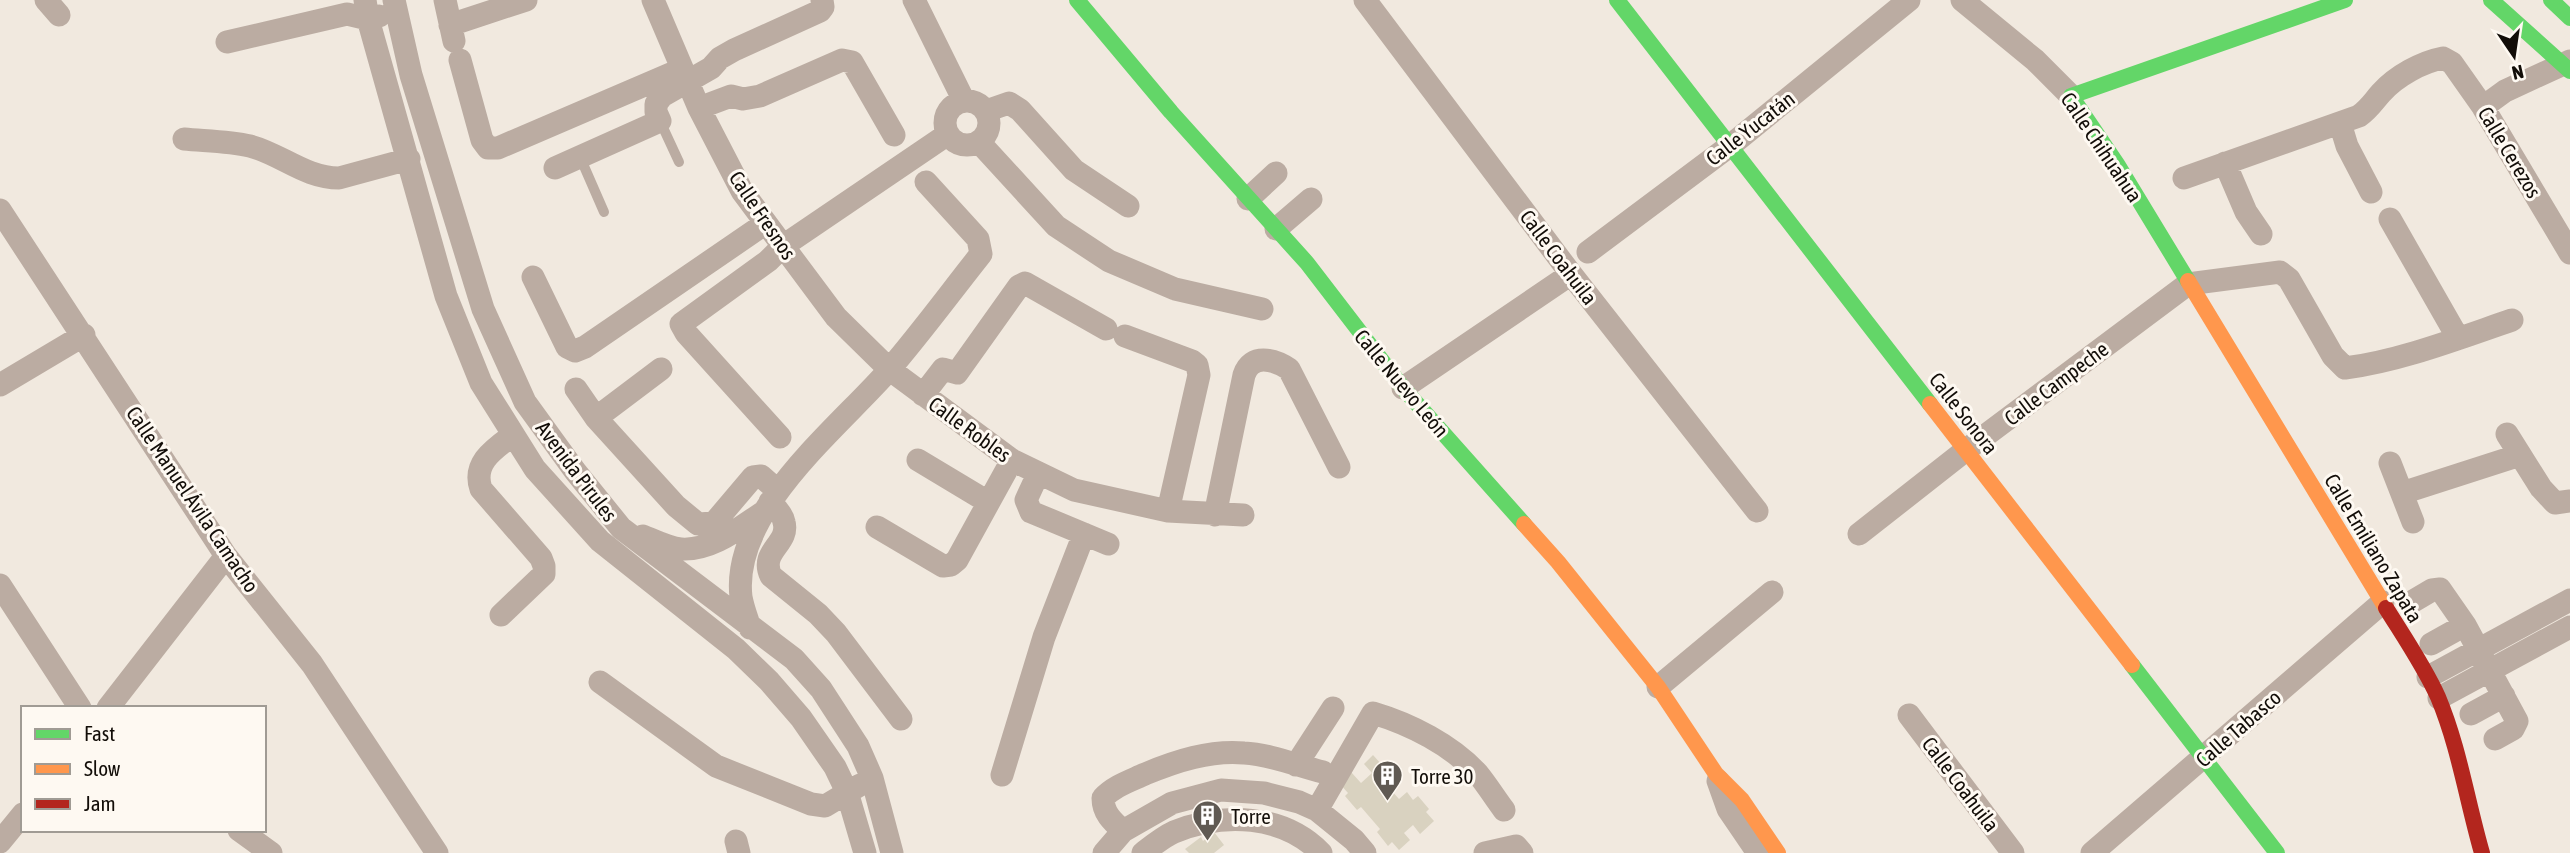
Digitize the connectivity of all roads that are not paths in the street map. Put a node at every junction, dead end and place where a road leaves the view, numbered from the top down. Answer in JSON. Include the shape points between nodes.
{"nodes":[{"id":1,"x":445,"y":0,"type":"edge"},
{"id":2,"x":526,"y":0,"type":"edge"},
{"id":3,"x":653,"y":0,"type":"edge"},
{"id":4,"x":822,"y":0,"type":"edge"},
{"id":5,"x":914,"y":0,"type":"edge"},
{"id":6,"x":1077,"y":0,"type":"edge"},
{"id":7,"x":1365,"y":0,"type":"edge"},
{"id":8,"x":1617,"y":0,"type":"edge"},
{"id":9,"x":1909,"y":0,"type":"edge"},
{"id":10,"x":1962,"y":0,"type":"edge"},
{"id":11,"x":2345,"y":0,"type":"edge"},
{"id":12,"x":2491,"y":0,"type":"edge"},
{"id":13,"x":2551,"y":0,"type":"edge"},
{"id":14,"x":395,"y":6,"type":"edge"},
{"id":15,"x":366,"y":9,"type":"edge"},
{"id":16,"x":307,"y":11,"type":"edge"},
{"id":17,"x":2570,"y":18,"type":"edge"},
{"id":18,"x":227,"y":42,"type":"dead end"},
{"id":19,"x":455,"y":42,"type":"junction"},
{"id":20,"x":2567,"y":65,"type":"edge"},
{"id":21,"x":684,"y":75,"type":"junction"},
{"id":22,"x":2071,"y":96,"type":"junction"},
{"id":23,"x":964,"y":101,"type":"junction"},
{"id":24,"x":2483,"y":107,"type":"junction"},
{"id":25,"x":699,"y":108,"type":"junction"},
{"id":26,"x":986,"y":111,"type":"junction"},
{"id":27,"x":660,"y":121,"type":"junction"},
{"id":28,"x":2340,"y":123,"type":"junction"},
{"id":29,"x":948,"y":134,"type":"junction"},
{"id":30,"x":894,"y":135,"type":"dead end"},
{"id":31,"x":184,"y":139,"type":"dead end"},
{"id":32,"x":979,"y":142,"type":"junction"},
{"id":33,"x":1731,"y":145,"type":"junction"},
{"id":34,"x":580,"y":157,"type":"junction"},
{"id":35,"x":409,"y":159,"type":"junction"},
{"id":36,"x":680,"y":162,"type":"dead end"},
{"id":37,"x":2225,"y":163,"type":"junction"},
{"id":38,"x":555,"y":168,"type":"dead end"},
{"id":39,"x":1276,"y":173,"type":"dead end"},
{"id":40,"x":2184,"y":178,"type":"dead end"},
{"id":41,"x":926,"y":182,"type":"dead end"},
{"id":42,"x":2371,"y":192,"type":"dead end"},
{"id":43,"x":1248,"y":199,"type":"junction"},
{"id":44,"x":1311,"y":199,"type":"dead end"},
{"id":45,"x":1128,"y":206,"type":"dead end"},
{"id":46,"x":0,"y":210,"type":"edge"},
{"id":47,"x":604,"y":212,"type":"dead end"},
{"id":48,"x":2390,"y":219,"type":"dead end"},
{"id":49,"x":766,"y":223,"type":"junction"},
{"id":50,"x":1276,"y":229,"type":"junction"},
{"id":51,"x":2261,"y":234,"type":"dead end"},
{"id":52,"x":783,"y":246,"type":"junction"},
{"id":53,"x":1588,"y":252,"type":"dead end"},
{"id":54,"x":2570,"y":253,"type":"edge"},
{"id":55,"x":1571,"y":274,"type":"junction"},
{"id":56,"x":533,"y":277,"type":"dead end"},
{"id":57,"x":2188,"y":284,"type":"junction"},
{"id":58,"x":1262,"y":309,"type":"dead end"},
{"id":59,"x":2512,"y":320,"type":"dead end"},
{"id":60,"x":84,"y":335,"type":"junction"},
{"id":61,"x":2458,"y":338,"type":"junction"},
{"id":62,"x":660,"y":369,"type":"dead end"},
{"id":63,"x":889,"y":369,"type":"junction"},
{"id":64,"x":0,"y":385,"type":"edge"},
{"id":65,"x":1403,"y":388,"type":"junction"},
{"id":66,"x":576,"y":389,"type":"dead end"},
{"id":67,"x":923,"y":395,"type":"junction"},
{"id":68,"x":596,"y":418,"type":"junction"},
{"id":69,"x":2507,"y":434,"type":"dead end"},
{"id":70,"x":513,"y":435,"type":"junction"},
{"id":71,"x":780,"y":437,"type":"dead end"},
{"id":72,"x":1966,"y":450,"type":"junction"},
{"id":73,"x":2520,"y":455,"type":"junction"},
{"id":74,"x":918,"y":460,"type":"dead end"},
{"id":75,"x":1012,"y":460,"type":"junction"},
{"id":76,"x":2390,"y":463,"type":"dead end"},
{"id":77,"x":1339,"y":467,"type":"dead end"},
{"id":78,"x":1038,"y":474,"type":"junction"},
{"id":79,"x":2402,"y":493,"type":"junction"},
{"id":80,"x":2570,"y":501,"type":"edge"},
{"id":81,"x":770,"y":502,"type":"junction"},
{"id":82,"x":988,"y":502,"type":"junction"},
{"id":83,"x":1168,"y":511,"type":"junction"},
{"id":84,"x":1757,"y":511,"type":"dead end"},
{"id":85,"x":1215,"y":515,"type":"junction"},
{"id":86,"x":1243,"y":515,"type":"dead end"},
{"id":87,"x":2413,"y":522,"type":"dead end"},
{"id":88,"x":877,"y":527,"type":"dead end"},
{"id":89,"x":621,"y":528,"type":"junction"},
{"id":90,"x":1084,"y":534,"type":"junction"},
{"id":91,"x":1859,"y":534,"type":"dead end"},
{"id":92,"x":1108,"y":544,"type":"dead end"},
{"id":93,"x":226,"y":556,"type":"junction"},
{"id":94,"x":0,"y":586,"type":"edge"},
{"id":95,"x":1772,"y":592,"type":"dead end"},
{"id":96,"x":2570,"y":600,"type":"edge"},
{"id":97,"x":2383,"y":602,"type":"junction"},
{"id":98,"x":2410,"y":603,"type":"dead end"},
{"id":99,"x":501,"y":615,"type":"dead end"},
{"id":100,"x":2465,"y":625,"type":"junction"},
{"id":101,"x":750,"y":628,"type":"junction"},
{"id":102,"x":2570,"y":628,"type":"edge"},
{"id":103,"x":2431,"y":644,"type":"dead end"},
{"id":104,"x":2478,"y":649,"type":"junction"},
{"id":105,"x":2490,"y":670,"type":"junction"},
{"id":106,"x":2428,"y":677,"type":"junction"},
{"id":107,"x":600,"y":682,"type":"dead end"},
{"id":108,"x":1658,"y":687,"type":"junction"},
{"id":109,"x":2504,"y":696,"type":"junction"},
{"id":110,"x":2439,"y":698,"type":"junction"},
{"id":111,"x":79,"y":706,"type":"edge"},
{"id":112,"x":110,"y":706,"type":"edge"},
{"id":113,"x":1333,"y":708,"type":"dead end"},
{"id":114,"x":2471,"y":714,"type":"dead end"},
{"id":115,"x":1909,"y":715,"type":"dead end"},
{"id":116,"x":901,"y":719,"type":"dead end"},
{"id":117,"x":2494,"y":739,"type":"dead end"},
{"id":118,"x":2203,"y":759,"type":"junction"},
{"id":119,"x":1296,"y":765,"type":"junction"},
{"id":120,"x":1323,"y":772,"type":"dead end"},
{"id":121,"x":1716,"y":774,"type":"junction"},
{"id":122,"x":1002,"y":775,"type":"dead end"},
{"id":123,"x":872,"y":778,"type":"junction"},
{"id":124,"x":847,"y":792,"type":"junction"},
{"id":125,"x":1317,"y":810,"type":"junction"},
{"id":126,"x":1504,"y":810,"type":"dead end"},
{"id":127,"x":21,"y":816,"type":"edge"},
{"id":128,"x":1123,"y":831,"type":"junction"},
{"id":129,"x":242,"y":832,"type":"edge"},
{"id":130,"x":0,"y":842,"type":"edge"},
{"id":131,"x":271,"y":853,"type":"edge"},
{"id":132,"x":437,"y":853,"type":"edge"},
{"id":133,"x":865,"y":853,"type":"edge"},
{"id":134,"x":892,"y":853,"type":"edge"},
{"id":135,"x":1104,"y":853,"type":"edge"},
{"id":136,"x":1143,"y":853,"type":"edge"},
{"id":137,"x":1321,"y":853,"type":"edge"},
{"id":138,"x":1365,"y":853,"type":"edge"},
{"id":139,"x":1485,"y":853,"type":"edge"},
{"id":140,"x":1522,"y":853,"type":"edge"},
{"id":141,"x":1758,"y":853,"type":"edge"},
{"id":142,"x":1778,"y":853,"type":"edge"},
{"id":143,"x":2013,"y":853,"type":"edge"},
{"id":144,"x":2092,"y":853,"type":"edge"},
{"id":145,"x":2277,"y":853,"type":"edge"},
{"id":146,"x":2482,"y":853,"type":"edge"}],
"edges":[{"from":1,"to":19,"type":"street"},
{"from":2,"to":19,"type":"street"},
{"from":3,"to":21,"type":"street","name":"Calle Fresnos"},
{"from":4,"to":21,"type":"street","via":[[820,11],[734,50],[711,68]]},
{"from":5,"to":23,"type":"street"},
{"from":6,"to":43,"type":"street","name":"Calle Nuevo León"},
{"from":7,"to":55,"type":"street","name":"Calle Coahuila"},
{"from":8,"to":33,"type":"street","name":"Calle Sonora"},
{"from":9,"to":33,"type":"street","name":"Calle Yucatán"},
{"from":10,"to":22,"type":"street","name":"Calle Chihuahua"},
{"from":11,"to":22,"type":"street"},
{"from":12,"to":20,"type":"street"},
{"from":13,"to":17,"type":"street"},
{"from":14,"to":15,"type":"street"},
{"from":14,"to":89,"type":"street","name":"Avenida Pirules","via":[[411,75],[482,309],[525,402]]},
{"from":15,"to":16,"type":"street","via":[[348,14]]},
{"from":15,"to":35,"type":"street","name":"Avenida Pirules"},
{"from":16,"to":18,"type":"street"},
{"from":19,"to":21,"type":"street","via":[[488,148]]},
{"from":20,"to":24,"type":"street","via":[[2505,90]]},
{"from":21,"to":25,"type":"street","name":"Calle Fresnos"},
{"from":21,"to":27,"type":"street","via":[[656,104]]},
{"from":22,"to":57,"type":"street","name":"Calle Chihuahua"},
{"from":23,"to":26,"type":"street","via":[[973,101]]},
{"from":23,"to":29,"type":"street","via":[[945,118]]},
{"from":24,"to":28,"type":"street","name":"Calle Cerezos","via":[[2452,63],[2443,58],[2429,60],[2389,85],[2370,109]]},
{"from":24,"to":54,"type":"street","name":"Calle Cerezos"},
{"from":25,"to":30,"type":"street","via":[[731,96],[760,96],[848,60]]},
{"from":25,"to":49,"type":"street","name":"Calle Fresnos","via":[[742,191]]},
{"from":26,"to":32,"type":"street","via":[[989,128]]},
{"from":26,"to":45,"type":"street","via":[[1009,103],[1020,110],[1074,170]]},
{"from":27,"to":34,"type":"street"},
{"from":27,"to":36,"type":"lane"},
{"from":28,"to":37,"type":"street"},
{"from":28,"to":42,"type":"street"},
{"from":29,"to":32,"type":"street","via":[[962,145]]},
{"from":29,"to":52,"type":"street"},
{"from":31,"to":35,"type":"street","via":[[251,146],[328,178]]},
{"from":32,"to":58,"type":"street","via":[[1055,226],[1109,261],[1175,289]]},
{"from":33,"to":53,"type":"street","name":"Calle Yucatán"},
{"from":33,"to":72,"type":"street","name":"Calle Sonora"},
{"from":34,"to":38,"type":"street"},
{"from":34,"to":47,"type":"lane"},
{"from":35,"to":70,"type":"street","name":"Avenida Pirules","via":[[446,296],[481,383]]},
{"from":37,"to":40,"type":"street"},
{"from":37,"to":51,"type":"street"},
{"from":39,"to":43,"type":"street"},
{"from":41,"to":63,"type":"street","via":[[978,239],[981,254]]},
{"from":43,"to":50,"type":"street","name":"Calle Nuevo León"},
{"from":44,"to":50,"type":"street"},
{"from":46,"to":60,"type":"street","name":"Calle Manuel Ávila Camacho"},
{"from":48,"to":61,"type":"street"},
{"from":49,"to":52,"type":"street","name":"Calle Fresnos"},
{"from":49,"to":56,"type":"street","via":[[575,351],[566,347]]},
{"from":50,"to":65,"type":"street","name":"Calle Nuevo León"},
{"from":52,"to":63,"type":"street","name":"Calle Fresnos","via":[[836,317]]},
{"from":52,"to":71,"type":"street","via":[[681,324]]},
{"from":55,"to":65,"type":"street"},
{"from":55,"to":84,"type":"street","name":"Calle Coahuila"},
{"from":57,"to":61,"type":"street","via":[[2280,272],[2289,279],[2333,356],[2345,368]]},
{"from":57,"to":72,"type":"street","name":"Calle Campeche"},
{"from":57,"to":97,"type":"street","name":"Calle Emiliano Zapata"},
{"from":59,"to":61,"type":"street"},
{"from":60,"to":64,"type":"street"},
{"from":60,"to":93,"type":"street","name":"Calle Manuel Ávila Camacho"},
{"from":62,"to":68,"type":"street"},
{"from":63,"to":67,"type":"street","name":"Calle Robles"},
{"from":63,"to":81,"type":"street"},
{"from":65,"to":108,"type":"street","name":"Calle Nuevo León","via":[[1558,562]]},
{"from":66,"to":68,"type":"street"},
{"from":67,"to":75,"type":"street","name":"Calle Robles"},
{"from":67,"to":83,"type":"street","via":[[943,369],[957,373],[1019,286],[1026,283],[1115,333],[1192,361],[1199,375]]},
{"from":68,"to":81,"type":"street","via":[[698,524],[714,523],[753,477],[761,476]]},
{"from":69,"to":73,"type":"street"},
{"from":70,"to":99,"type":"street","via":[[480,466],[477,478],[481,489],[541,558],[544,574]]},
{"from":70,"to":124,"type":"street","name":"Avenida Pirules","via":[[535,469],[600,541],[736,649],[769,681],[808,728]]},
{"from":72,"to":91,"type":"street","name":"Calle Campeche"},
{"from":72,"to":118,"type":"street","name":"Calle Sonora"},
{"from":73,"to":79,"type":"street"},
{"from":73,"to":80,"type":"street","via":[[2555,503]]},
{"from":74,"to":82,"type":"street"},
{"from":75,"to":78,"type":"street","name":"Calle Robles"},
{"from":75,"to":82,"type":"street"},
{"from":76,"to":79,"type":"street"},
{"from":77,"to":85,"type":"street","via":[[1289,369],[1267,359],[1255,361],[1244,374]]},
{"from":78,"to":83,"type":"street","name":"Calle Robles","via":[[1074,490]]},
{"from":78,"to":90,"type":"street","via":[[1026,500],[1031,512]]},
{"from":79,"to":87,"type":"street"},
{"from":81,"to":89,"type":"street","via":[[725,536],[702,547],[679,549]]},
{"from":81,"to":101,"type":"street","via":[[742,568],[741,598]]},
{"from":81,"to":116,"type":"street","via":[[785,522],[784,534],[767,560],[771,576],[836,632]]},
{"from":82,"to":88,"type":"street","via":[[951,565],[943,566]]},
{"from":83,"to":85,"type":"street","name":"Calle Robles"},
{"from":85,"to":86,"type":"street","name":"Calle Robles"},
{"from":89,"to":101,"type":"street","name":"Avenida Pirules"},
{"from":90,"to":92,"type":"street"},
{"from":90,"to":122,"type":"street","via":[[1044,637]]},
{"from":93,"to":112,"type":"street"},
{"from":93,"to":132,"type":"street","name":"Calle Manuel Ávila Camacho","via":[[312,664]]},
{"from":94,"to":111,"type":"street"},
{"from":95,"to":108,"type":"street"},
{"from":96,"to":104,"type":"street"},
{"from":97,"to":106,"type":"street","name":"Calle Emiliano Zapata"},
{"from":97,"to":118,"type":"street","name":"Calle Tabasco"},
{"from":98,"to":100,"type":"street","via":[[2440,589]]},
{"from":100,"to":103,"type":"street"},
{"from":100,"to":104,"type":"street"},
{"from":101,"to":123,"type":"street","name":"Avenida Pirules","via":[[793,659],[821,689],[858,746]]},
{"from":102,"to":105,"type":"street"},
{"from":104,"to":105,"type":"street"},
{"from":104,"to":106,"type":"street"},
{"from":105,"to":109,"type":"street"},
{"from":105,"to":110,"type":"street"},
{"from":106,"to":110,"type":"street","name":"Calle Emiliano Zapata"},
{"from":107,"to":124,"type":"street","via":[[716,766],[819,807]]},
{"from":108,"to":121,"type":"street","name":"Calle Nuevo León"},
{"from":109,"to":114,"type":"street"},
{"from":109,"to":117,"type":"street","via":[[2517,722]]},
{"from":110,"to":146,"type":"street","name":"Calle Emiliano Zapata"},
{"from":113,"to":119,"type":"street"},
{"from":115,"to":143,"type":"street","name":"Calle Coahuila"},
{"from":118,"to":144,"type":"street","name":"Calle Tabasco"},
{"from":118,"to":145,"type":"street","name":"Calle Sonora"},
{"from":119,"to":120,"type":"street"},
{"from":119,"to":128,"type":"street","via":[[1246,752],[1218,753],[1164,766],[1110,790],[1103,798],[1109,818]]},
{"from":121,"to":141,"type":"street","name":"Calle Nuevo León","via":[[1728,809]]},
{"from":121,"to":142,"type":"street","name":"Calle Nuevo León","via":[[1742,800]]},
{"from":123,"to":124,"type":"street"},
{"from":123,"to":134,"type":"street","name":"Avenida Pirules"},
{"from":124,"to":133,"type":"street","name":"Avenida Pirules"},
{"from":125,"to":126,"type":"street","via":[[1373,713],[1446,747],[1477,773]]},
{"from":125,"to":128,"type":"street","via":[[1264,793],[1222,790],[1172,803]]},
{"from":125,"to":138,"type":"street"},
{"from":127,"to":130,"type":"street"},
{"from":128,"to":135,"type":"street"},
{"from":129,"to":131,"type":"street"},
{"from":136,"to":137,"type":"street","via":[[1173,832],[1251,819],[1293,831]]},
{"from":139,"to":140,"type":"street","via":[[1516,846]]}]}
